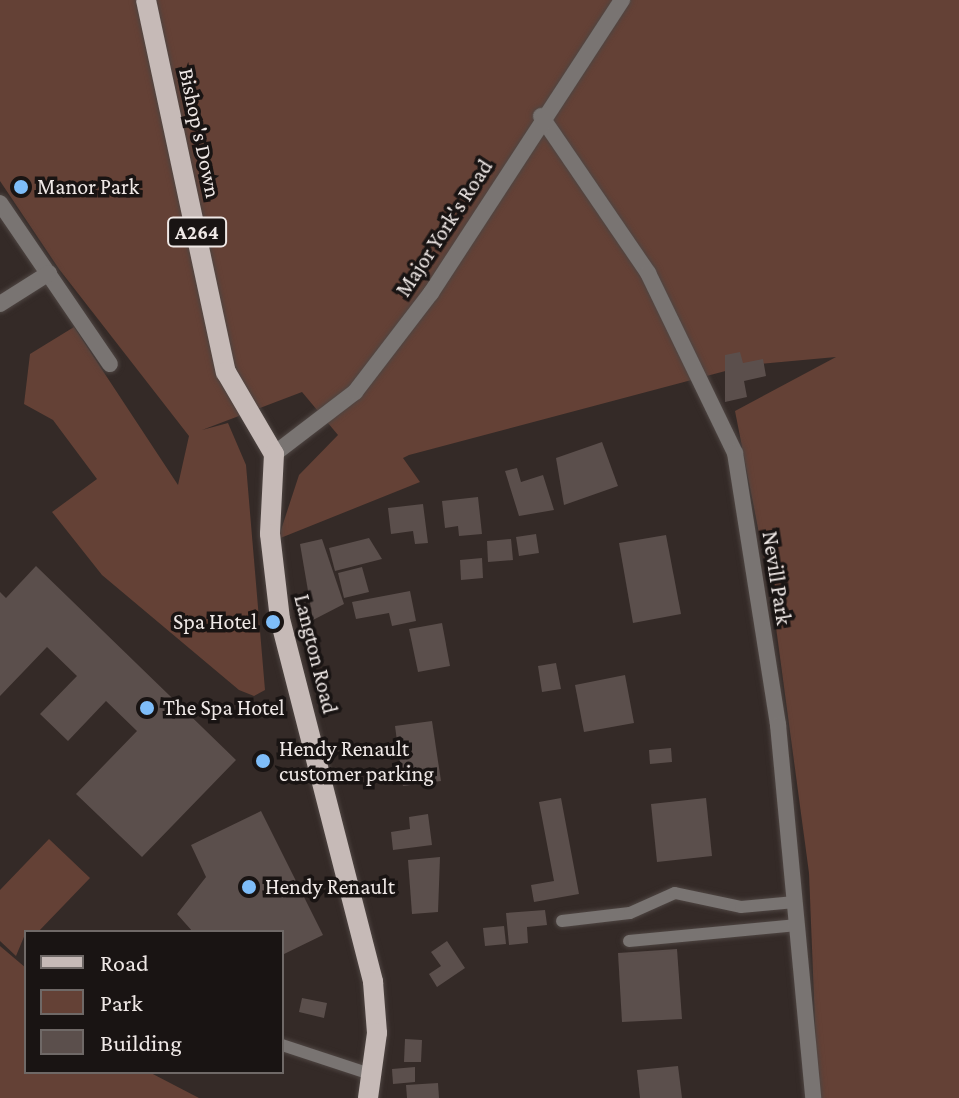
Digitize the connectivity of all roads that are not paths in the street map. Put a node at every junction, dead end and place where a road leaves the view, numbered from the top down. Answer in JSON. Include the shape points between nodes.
{"nodes":[{"id":1,"x":146,"y":0,"type":"edge"},
{"id":2,"x":622,"y":0,"type":"edge"},
{"id":3,"x":541,"y":116,"type":"junction"},
{"id":4,"x":0,"y":203,"type":"edge"},
{"id":5,"x":49,"y":273,"type":"junction"},
{"id":6,"x":0,"y":304,"type":"edge"},
{"id":7,"x":110,"y":364,"type":"dead end"},
{"id":8,"x":274,"y":454,"type":"junction"},
{"id":9,"x":795,"y":902,"type":"junction"},
{"id":10,"x":562,"y":921,"type":"dead end"},
{"id":11,"x":797,"y":925,"type":"junction"},
{"id":12,"x":629,"y":941,"type":"dead end"},
{"id":13,"x":284,"y":1046,"type":"edge"},
{"id":14,"x":373,"y":1075,"type":"junction"},
{"id":15,"x":368,"y":1098,"type":"edge"},
{"id":16,"x":813,"y":1098,"type":"edge"}],
"edges":[{"from":1,"to":8,"type":"main road","name":"Bishop's Down","number":"A264","via":[[226,372]]},
{"from":2,"to":3,"type":"street","name":"Major York's Road"},
{"from":3,"to":8,"type":"street","name":"Major York's Road","via":[[431,293],[355,392]]},
{"from":3,"to":9,"type":"street","name":"Nevill Park","via":[[648,273],[735,453],[778,725]]},
{"from":4,"to":5,"type":"street"},
{"from":5,"to":6,"type":"street"},
{"from":5,"to":7,"type":"street"},
{"from":8,"to":14,"type":"main road","name":"Langton Road","via":[[270,534],[278,607],[364,924],[377,1033]]},
{"from":9,"to":10,"type":"lane","via":[[741,907],[675,893],[630,913]]},
{"from":9,"to":11,"type":"street","name":"Nevill Park"},
{"from":11,"to":12,"type":"lane"},
{"from":11,"to":16,"type":"street","name":"Nevill Park"},
{"from":13,"to":14,"type":"lane"},
{"from":14,"to":15,"type":"main road","name":"Langton Road"}]}
